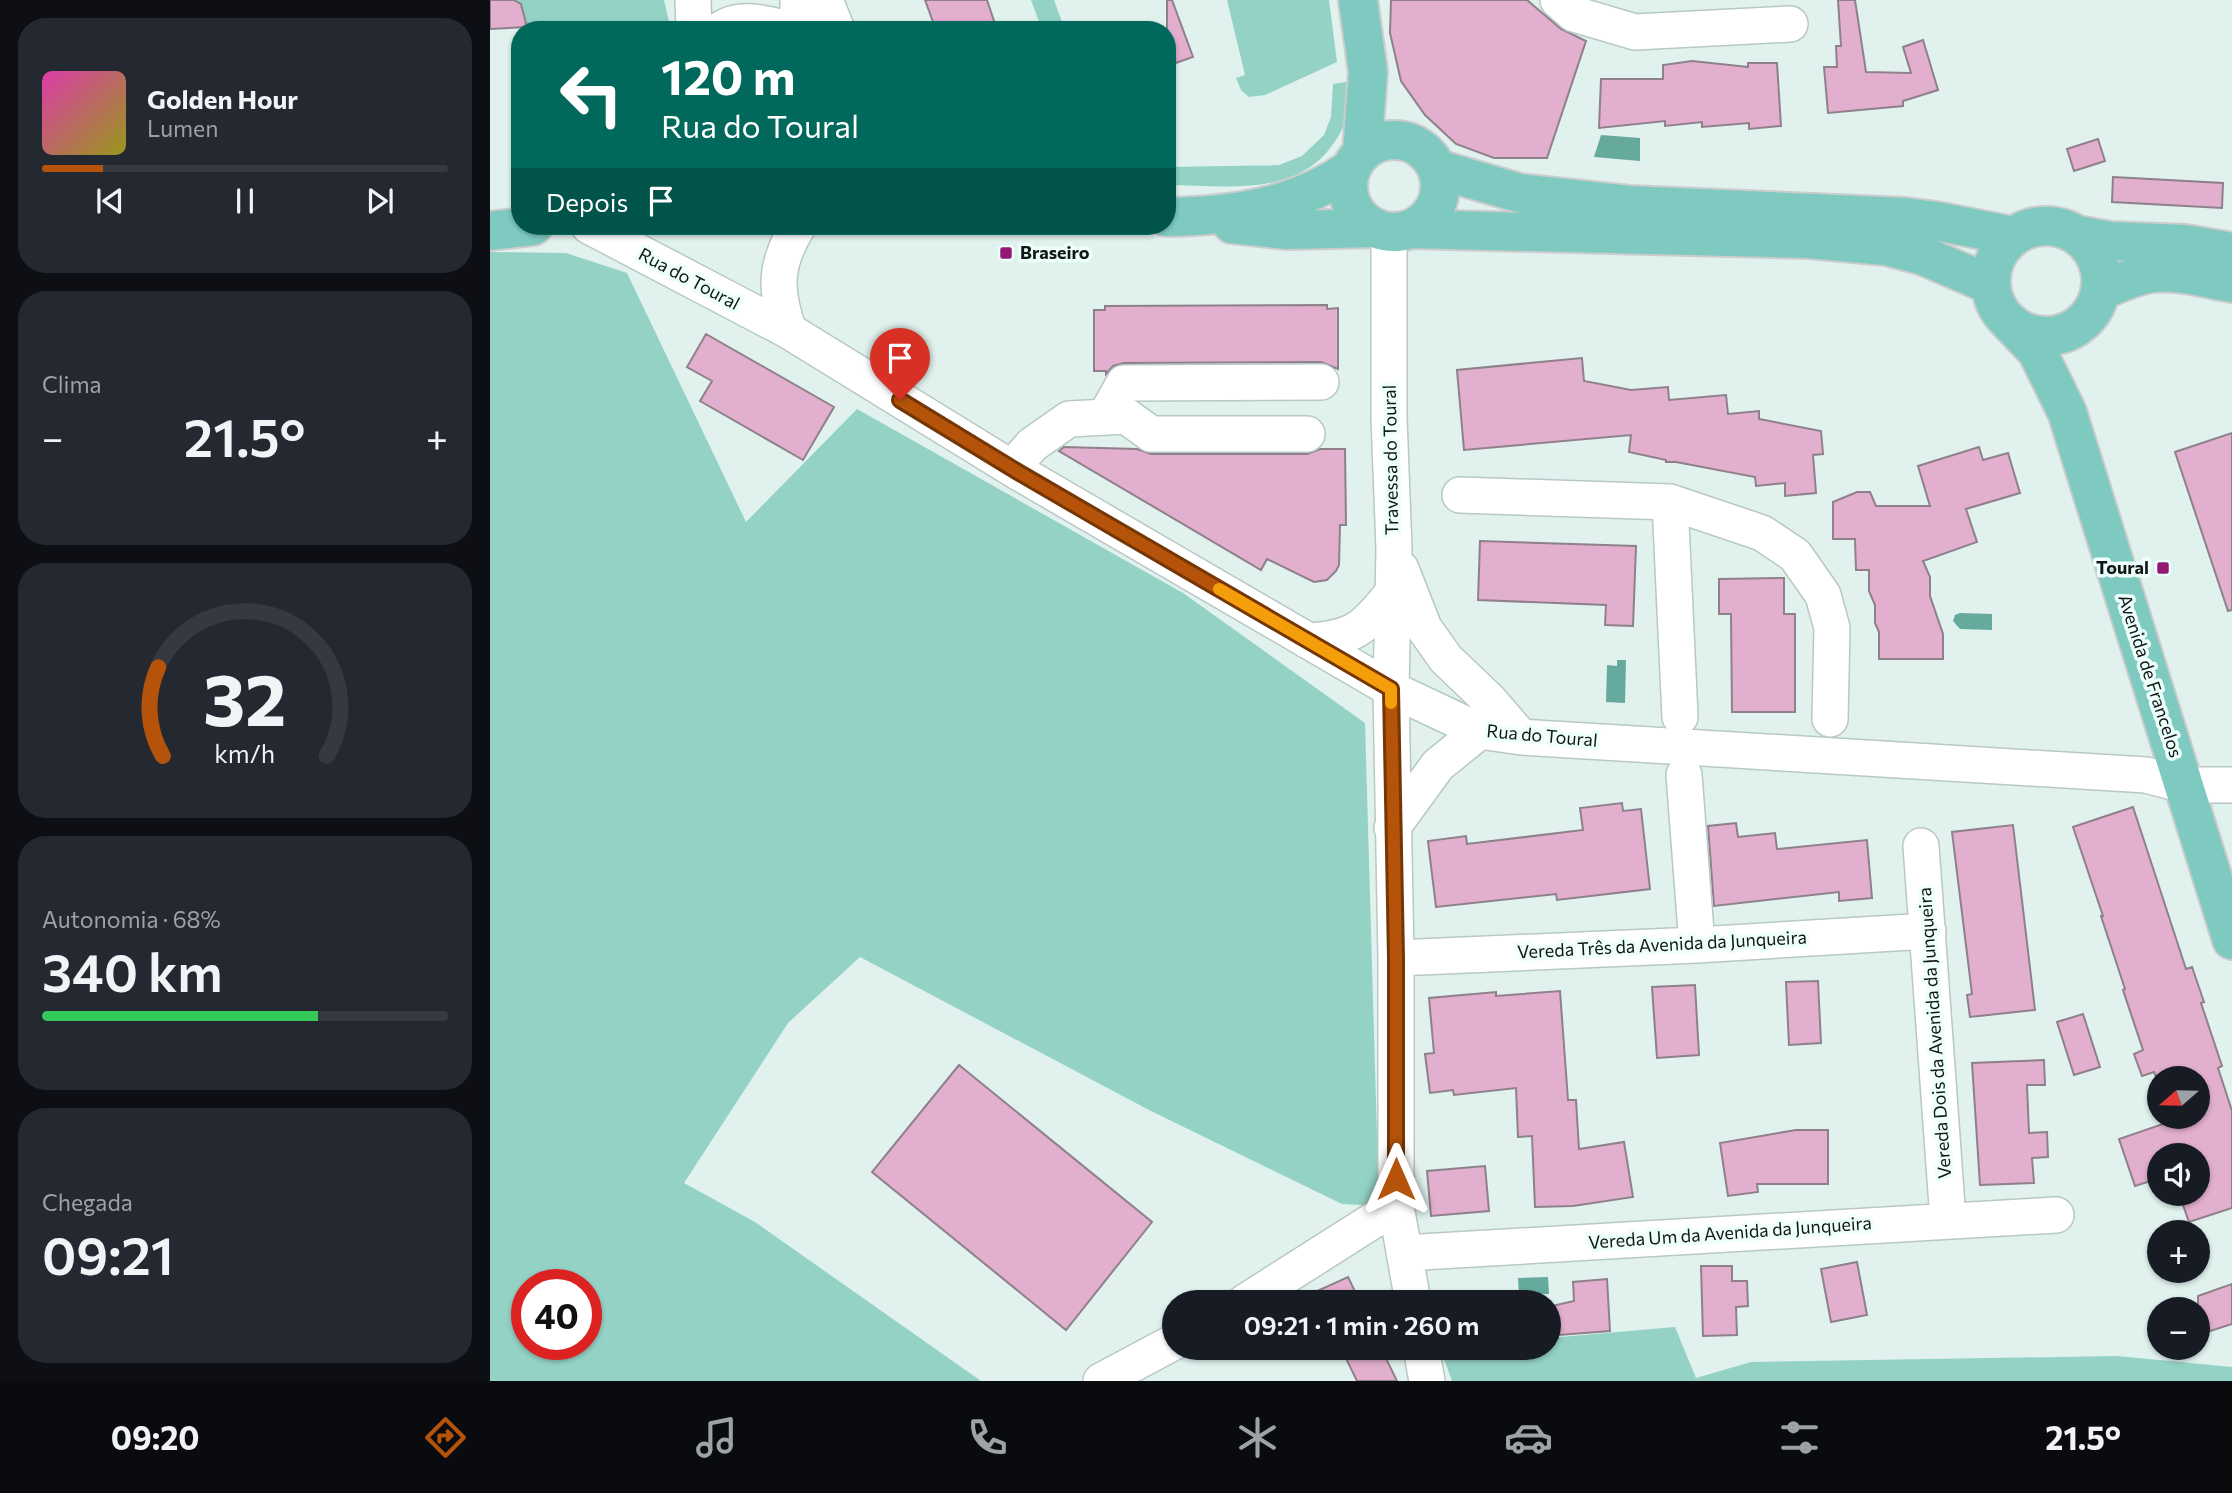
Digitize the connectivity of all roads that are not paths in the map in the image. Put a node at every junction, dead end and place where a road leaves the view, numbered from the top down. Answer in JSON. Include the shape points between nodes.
{"nodes":[{"id":1,"x":693,"y":0,"type":"edge"},
{"id":2,"x":798,"y":0,"type":"edge"},
{"id":3,"x":825,"y":0,"type":"edge"},
{"id":4,"x":1358,"y":0,"type":"edge"},
{"id":5,"x":1558,"y":0,"type":"edge"},
{"id":6,"x":717,"y":21,"type":"edge"},
{"id":7,"x":748,"y":21,"type":"edge"},
{"id":8,"x":798,"y":21,"type":"edge"},
{"id":9,"x":834,"y":21,"type":"edge"},
{"id":10,"x":1790,"y":24,"type":"dead end"},
{"id":11,"x":1368,"y":72,"type":"junction"},
{"id":12,"x":1425,"y":156,"type":"junction"},
{"id":13,"x":1357,"y":160,"type":"junction"},
{"id":14,"x":490,"y":209,"type":"edge"},
{"id":15,"x":511,"y":211,"type":"edge"},
{"id":16,"x":1180,"y":217,"type":"edge"},
{"id":17,"x":511,"y":229,"type":"edge"},
{"id":18,"x":1392,"y":230,"type":"junction"},
{"id":19,"x":490,"y":231,"type":"edge"},
{"id":20,"x":606,"y":235,"type":"edge"},
{"id":21,"x":792,"y":235,"type":"edge"},
{"id":22,"x":2077,"y":235,"type":"junction"},
{"id":23,"x":2013,"y":236,"type":"junction"},
{"id":24,"x":2232,"y":252,"type":"edge"},
{"id":25,"x":2232,"y":283,"type":"edge"},
{"id":26,"x":1990,"y":285,"type":"junction"},
{"id":27,"x":2100,"y":291,"type":"junction"},
{"id":28,"x":2010,"y":323,"type":"junction"},
{"id":29,"x":2077,"y":325,"type":"junction"},
{"id":30,"x":789,"y":331,"type":"junction"},
{"id":31,"x":1321,"y":382,"type":"dead end"},
{"id":32,"x":2067,"y":412,"type":"junction"},
{"id":33,"x":1105,"y":417,"type":"junction"},
{"id":34,"x":1307,"y":434,"type":"dead end"},
{"id":35,"x":1012,"y":468,"type":"junction"},
{"id":36,"x":1460,"y":495,"type":"dead end"},
{"id":37,"x":1670,"y":502,"type":"junction"},
{"id":38,"x":1394,"y":549,"type":"junction"},
{"id":39,"x":1393,"y":592,"type":"junction"},
{"id":40,"x":1308,"y":641,"type":"junction"},
{"id":41,"x":1391,"y":689,"type":"junction"},
{"id":42,"x":1681,"y":717,"type":"dead end"},
{"id":43,"x":1830,"y":719,"type":"dead end"},
{"id":44,"x":1480,"y":731,"type":"junction"},
{"id":45,"x":1521,"y":737,"type":"junction"},
{"id":46,"x":1684,"y":775,"type":"dead end"},
{"id":47,"x":2184,"y":785,"type":"junction"},
{"id":48,"x":2232,"y":785,"type":"edge"},
{"id":49,"x":1392,"y":828,"type":"junction"},
{"id":50,"x":1921,"y":846,"type":"dead end"},
{"id":51,"x":1928,"y":931,"type":"junction"},
{"id":52,"x":2232,"y":940,"type":"edge"},
{"id":53,"x":1698,"y":945,"type":"junction"},
{"id":54,"x":1396,"y":958,"type":"junction"},
{"id":55,"x":1396,"y":1206,"type":"junction"},
{"id":56,"x":2056,"y":1215,"type":"dead end"},
{"id":57,"x":1948,"y":1220,"type":"junction"},
{"id":58,"x":1404,"y":1253,"type":"junction"},
{"id":59,"x":1264,"y":1290,"type":"edge"},
{"id":60,"x":1411,"y":1290,"type":"edge"},
{"id":61,"x":1162,"y":1348,"type":"edge"},
{"id":62,"x":1423,"y":1360,"type":"edge"},
{"id":63,"x":1101,"y":1381,"type":"edge"},
{"id":64,"x":1427,"y":1381,"type":"edge"}],
"edges":[{"from":1,"to":6,"type":"street"},
{"from":2,"to":8,"type":"street"},
{"from":3,"to":9,"type":"street"},
{"from":4,"to":11,"type":"main road"},
{"from":5,"to":10,"type":"street","via":[[1574,15],[1635,32]]},
{"from":6,"to":7,"type":"street"},
{"from":11,"to":12,"type":"main road"},
{"from":11,"to":13,"type":"main road"},
{"from":12,"to":13,"type":"main road","via":[[1399,140],[1373,145]]},
{"from":12,"to":18,"type":"main road","via":[[1440,183],[1439,198],[1428,216]]},
{"from":12,"to":23,"type":"main road","via":[[1519,193],[1629,205],[1905,217]]},
{"from":13,"to":16,"type":"main road","via":[[1331,183],[1291,200],[1231,214]]},
{"from":13,"to":18,"type":"main road","via":[[1348,181],[1354,210],[1364,221]]},
{"from":14,"to":15,"type":"main road"},
{"from":16,"to":18,"type":"main road","via":[[1286,230]]},
{"from":17,"to":19,"type":"main road"},
{"from":18,"to":26,"type":"main road","via":[[1809,239],[1886,246],[1924,256]]},
{"from":18,"to":38,"type":"street","name":"Travessa do Toural","via":[[1389,418]]},
{"from":20,"to":30,"type":"street","name":"Rua do Toural"},
{"from":21,"to":30,"type":"street","via":[[778,270]]},
{"from":22,"to":23,"type":"main road","via":[[2045,225]]},
{"from":22,"to":24,"type":"main road"},
{"from":22,"to":27,"type":"main road","via":[[2097,260]]},
{"from":23,"to":26,"type":"main road","via":[[1995,257]]},
{"from":25,"to":27,"type":"main road","via":[[2154,273]]},
{"from":26,"to":28,"type":"main road","via":[[1993,299]]},
{"from":27,"to":29,"type":"main road","via":[[2095,306]]},
{"from":28,"to":29,"type":"main road","via":[[2043,336]]},
{"from":28,"to":32,"type":"main road","name":"Avenida de Francelos","via":[[2037,351]]},
{"from":29,"to":32,"type":"main road","name":"Avenida de Francelos"},
{"from":30,"to":35,"type":"street","name":"Rua do Toural"},
{"from":31,"to":33,"type":"street","via":[[1124,383]]},
{"from":32,"to":47,"type":"main road","name":"Avenida de Francelos"},
{"from":33,"to":34,"type":"street","via":[[1126,416],[1151,434]]},
{"from":33,"to":35,"type":"street","via":[[1069,419],[1032,445]]},
{"from":35,"to":40,"type":"street","name":"Rua do Toural"},
{"from":36,"to":37,"type":"street"},
{"from":37,"to":42,"type":"street"},
{"from":37,"to":43,"type":"street","via":[[1762,533],[1795,555],[1823,595],[1832,628]]},
{"from":38,"to":39,"type":"street","name":"Travessa do Toural"},
{"from":38,"to":45,"type":"street","via":[[1424,628],[1446,659]]},
{"from":39,"to":40,"type":"street","via":[[1373,618],[1354,632],[1334,640]]},
{"from":39,"to":41,"type":"street","name":"Travessa do Toural"},
{"from":40,"to":41,"type":"street","name":"Rua do Toural"},
{"from":41,"to":44,"type":"street","name":"Rua do Toural"},
{"from":41,"to":49,"type":"street","name":"Travessa do Toural"},
{"from":44,"to":45,"type":"street","name":"Rua do Toural"},
{"from":44,"to":49,"type":"street","via":[[1438,765]]},
{"from":45,"to":47,"type":"street","name":"Rua do Toural","via":[[2146,775]]},
{"from":46,"to":53,"type":"street"},
{"from":47,"to":48,"type":"street","name":"Rua do Toural"},
{"from":47,"to":52,"type":"main road","name":"Avenida de Francelos"},
{"from":49,"to":54,"type":"street","name":"Travessa do Toural"},
{"from":50,"to":51,"type":"street","name":"Vereda Dois da Avenida da Junqueira"},
{"from":51,"to":53,"type":"street","name":"Vereda Três da Avenida da Junqueira"},
{"from":51,"to":57,"type":"street","name":"Vereda Dois da Avenida da Junqueira"},
{"from":53,"to":54,"type":"street","name":"Vereda Três da Avenida da Junqueira"},
{"from":54,"to":55,"type":"street","name":"Travessa do Toural"},
{"from":55,"to":58,"type":"street","name":"Travessa do Toural"},
{"from":55,"to":59,"type":"street"},
{"from":56,"to":57,"type":"street","name":"Vereda Um da Avenida da Junqueira"},
{"from":57,"to":58,"type":"street","name":"Vereda Um da Avenida da Junqueira"},
{"from":58,"to":60,"type":"street","name":"Travessa do Toural"},
{"from":61,"to":63,"type":"street"},
{"from":62,"to":64,"type":"street"}]}
